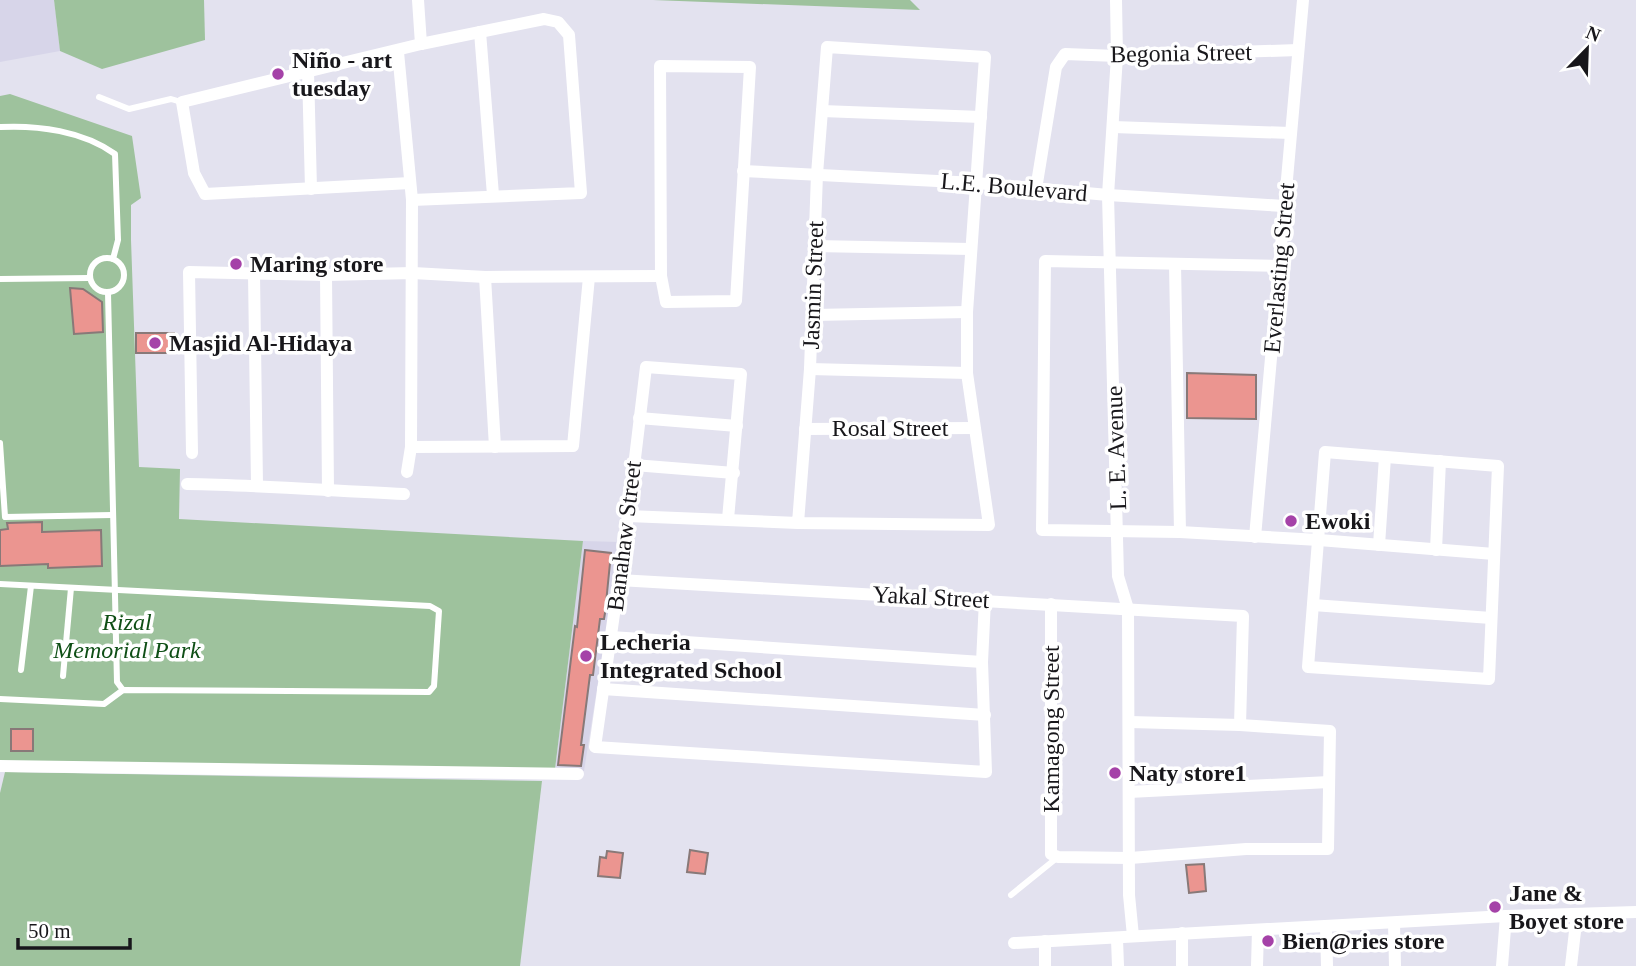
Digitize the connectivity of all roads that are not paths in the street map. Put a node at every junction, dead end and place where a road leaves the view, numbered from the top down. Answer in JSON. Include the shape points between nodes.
{"nodes":[{"id":1,"x":418,"y":0,"type":"edge"},
{"id":2,"x":1116,"y":0,"type":"edge"},
{"id":3,"x":1303,"y":0,"type":"edge"},
{"id":4,"x":480,"y":32,"type":"junction"},
{"id":5,"x":421,"y":44,"type":"junction"},
{"id":6,"x":1297,"y":50,"type":"junction"},
{"id":7,"x":398,"y":52,"type":"junction"},
{"id":8,"x":1118,"y":57,"type":"junction"},
{"id":9,"x":308,"y":71,"type":"junction"},
{"id":10,"x":99,"y":97,"type":"dead end"},
{"id":11,"x":182,"y":102,"type":"junction"},
{"id":12,"x":822,"y":111,"type":"junction"},
{"id":13,"x":981,"y":117,"type":"junction"},
{"id":14,"x":0,"y":127,"type":"edge"},
{"id":15,"x":1113,"y":127,"type":"junction"},
{"id":16,"x":1290,"y":133,"type":"junction"},
{"id":17,"x":743,"y":171,"type":"junction"},
{"id":18,"x":817,"y":174,"type":"junction"},
{"id":19,"x":410,"y":183,"type":"junction"},
{"id":20,"x":976,"y":183,"type":"junction"},
{"id":21,"x":311,"y":189,"type":"junction"},
{"id":22,"x":1037,"y":189,"type":"junction"},
{"id":23,"x":493,"y":195,"type":"junction"},
{"id":24,"x":1108,"y":195,"type":"junction"},
{"id":25,"x":412,"y":200,"type":"junction"},
{"id":26,"x":1284,"y":206,"type":"junction"},
{"id":27,"x":814,"y":246,"type":"junction"},
{"id":28,"x":971,"y":248,"type":"junction"},
{"id":29,"x":113,"y":260,"type":"junction"},
{"id":30,"x":1109,"y":263,"type":"junction"},
{"id":31,"x":1175,"y":264,"type":"junction"},
{"id":32,"x":1279,"y":266,"type":"junction"},
{"id":33,"x":413,"y":273,"type":"junction"},
{"id":34,"x":254,"y":274,"type":"junction"},
{"id":35,"x":327,"y":275,"type":"junction"},
{"id":36,"x":661,"y":276,"type":"junction"},
{"id":37,"x":485,"y":277,"type":"junction"},
{"id":38,"x":589,"y":277,"type":"junction"},
{"id":39,"x":89,"y":278,"type":"junction"},
{"id":40,"x":0,"y":279,"type":"edge"},
{"id":41,"x":108,"y":293,"type":"junction"},
{"id":42,"x":967,"y":312,"type":"junction"},
{"id":43,"x":813,"y":315,"type":"junction"},
{"id":44,"x":810,"y":369,"type":"junction"},
{"id":45,"x":967,"y":373,"type":"junction"},
{"id":46,"x":639,"y":418,"type":"junction"},
{"id":47,"x":737,"y":426,"type":"junction"},
{"id":48,"x":974,"y":428,"type":"junction"},
{"id":49,"x":805,"y":429,"type":"junction"},
{"id":50,"x":0,"y":443,"type":"edge"},
{"id":51,"x":411,"y":447,"type":"junction"},
{"id":52,"x":495,"y":447,"type":"junction"},
{"id":53,"x":192,"y":453,"type":"dead end"},
{"id":54,"x":1385,"y":457,"type":"junction"},
{"id":55,"x":1440,"y":461,"type":"junction"},
{"id":56,"x":634,"y":465,"type":"junction"},
{"id":57,"x":407,"y":472,"type":"dead end"},
{"id":58,"x":734,"y":473,"type":"junction"},
{"id":59,"x":187,"y":484,"type":"dead end"},
{"id":60,"x":257,"y":485,"type":"junction"},
{"id":61,"x":328,"y":491,"type":"junction"},
{"id":62,"x":404,"y":494,"type":"dead end"},
{"id":63,"x":112,"y":515,"type":"junction"},
{"id":64,"x":628,"y":516,"type":"junction"},
{"id":65,"x":728,"y":519,"type":"junction"},
{"id":66,"x":798,"y":523,"type":"junction"},
{"id":67,"x":1119,"y":532,"type":"junction"},
{"id":68,"x":1180,"y":533,"type":"junction"},
{"id":69,"x":1255,"y":537,"type":"junction"},
{"id":70,"x":1319,"y":540,"type":"junction"},
{"id":71,"x":1379,"y":545,"type":"junction"},
{"id":72,"x":1436,"y":550,"type":"junction"},
{"id":73,"x":1494,"y":554,"type":"junction"},
{"id":74,"x":619,"y":580,"type":"junction"},
{"id":75,"x":0,"y":584,"type":"edge"},
{"id":76,"x":31,"y":586,"type":"junction"},
{"id":77,"x":71,"y":588,"type":"junction"},
{"id":78,"x":115,"y":591,"type":"junction"},
{"id":79,"x":985,"y":600,"type":"junction"},
{"id":80,"x":1051,"y":604,"type":"junction"},
{"id":81,"x":1313,"y":605,"type":"junction"},
{"id":82,"x":1128,"y":609,"type":"junction"},
{"id":83,"x":1492,"y":618,"type":"junction"},
{"id":84,"x":611,"y":637,"type":"junction"},
{"id":85,"x":982,"y":662,"type":"junction"},
{"id":86,"x":21,"y":670,"type":"dead end"},
{"id":87,"x":63,"y":676,"type":"dead end"},
{"id":88,"x":603,"y":689,"type":"junction"},
{"id":89,"x":123,"y":690,"type":"junction"},
{"id":90,"x":0,"y":699,"type":"edge"},
{"id":91,"x":985,"y":715,"type":"junction"},
{"id":92,"x":1130,"y":722,"type":"junction"},
{"id":93,"x":1240,"y":725,"type":"junction"},
{"id":94,"x":0,"y":766,"type":"edge"},
{"id":95,"x":578,"y":774,"type":"dead end"},
{"id":96,"x":1329,"y":782,"type":"junction"},
{"id":97,"x":1129,"y":792,"type":"junction"},
{"id":98,"x":1055,"y":856,"type":"junction"},
{"id":99,"x":1130,"y":858,"type":"junction"},
{"id":100,"x":1011,"y":895,"type":"dead end"},
{"id":101,"x":1636,"y":912,"type":"edge"},
{"id":102,"x":1577,"y":914,"type":"junction"},
{"id":103,"x":1506,"y":916,"type":"junction"},
{"id":104,"x":1394,"y":923,"type":"junction"},
{"id":105,"x":1326,"y":926,"type":"junction"},
{"id":106,"x":1258,"y":930,"type":"junction"},
{"id":107,"x":1182,"y":933,"type":"junction"},
{"id":108,"x":1132,"y":936,"type":"junction"},
{"id":109,"x":1117,"y":939,"type":"junction"},
{"id":110,"x":1045,"y":941,"type":"junction"},
{"id":111,"x":1014,"y":943,"type":"dead end"},
{"id":112,"x":1045,"y":966,"type":"edge"},
{"id":113,"x":1118,"y":966,"type":"edge"},
{"id":114,"x":1182,"y":966,"type":"edge"},
{"id":115,"x":1257,"y":966,"type":"edge"},
{"id":116,"x":1327,"y":966,"type":"edge"},
{"id":117,"x":1395,"y":966,"type":"edge"},
{"id":118,"x":1502,"y":966,"type":"edge"},
{"id":119,"x":1572,"y":966,"type":"edge"}],
"edges":[{"from":1,"to":5,"type":"street"},
{"from":2,"to":8,"type":"street","name":"L. E. Avenue"},
{"from":3,"to":6,"type":"street","name":"Everlasting Street"},
{"from":4,"to":5,"type":"street"},
{"from":4,"to":23,"type":"street"},
{"from":4,"to":23,"type":"street","via":[[544,19],[558,22],[569,35],[582,193]]},
{"from":5,"to":7,"type":"street"},
{"from":6,"to":8,"type":"street","name":"Begonia Street"},
{"from":6,"to":16,"type":"street","name":"Everlasting Street"},
{"from":7,"to":9,"type":"street"},
{"from":7,"to":19,"type":"street"},
{"from":8,"to":15,"type":"street","name":"L. E. Avenue"},
{"from":8,"to":22,"type":"street","name":"Begonia Street","via":[[1065,54],[1056,67]]},
{"from":9,"to":11,"type":"street"},
{"from":9,"to":21,"type":"street"},
{"from":10,"to":11,"type":"lane","via":[[129,108],[171,99]]},
{"from":11,"to":21,"type":"street","via":[[194,173],[205,194]]},
{"from":12,"to":13,"type":"street"},
{"from":12,"to":13,"type":"street","name":"Jasmin Street","via":[[827,47],[985,57]]},
{"from":12,"to":18,"type":"street","name":"Jasmin Street"},
{"from":13,"to":20,"type":"street"},
{"from":14,"to":29,"type":"lane","via":[[31,126],[98,142],[115,154],[118,240]]},
{"from":15,"to":16,"type":"street"},
{"from":15,"to":24,"type":"street","name":"L. E. Avenue"},
{"from":16,"to":26,"type":"street","name":"Everlasting Street"},
{"from":17,"to":18,"type":"street","name":"L.E. Boulevard"},
{"from":17,"to":36,"type":"street","via":[[736,301],[666,303]]},
{"from":17,"to":36,"type":"street","via":[[750,67],[660,66]]},
{"from":18,"to":20,"type":"street","name":"L.E. Boulevard"},
{"from":18,"to":27,"type":"street","name":"Jasmin Street"},
{"from":19,"to":21,"type":"street"},
{"from":19,"to":25,"type":"street"},
{"from":20,"to":22,"type":"street","name":"L.E. Boulevard"},
{"from":20,"to":28,"type":"street"},
{"from":22,"to":24,"type":"street","name":"L.E. Boulevard"},
{"from":23,"to":25,"type":"street"},
{"from":24,"to":26,"type":"street","name":"L.E. Boulevard"},
{"from":24,"to":30,"type":"street","name":"L. E. Avenue"},
{"from":25,"to":33,"type":"street"},
{"from":26,"to":32,"type":"street","name":"Everlasting Street"},
{"from":27,"to":28,"type":"street"},
{"from":27,"to":43,"type":"street","name":"Jasmin Street"},
{"from":28,"to":42,"type":"street"},
{"from":29,"to":39,"type":"lane","via":[[96,262]]},
{"from":29,"to":41,"type":"lane","via":[[124,273],[117,289]]},
{"from":30,"to":31,"type":"street"},
{"from":30,"to":67,"type":"street","name":"L. E. Avenue"},
{"from":30,"to":67,"type":"street","via":[[1045,261],[1042,530]]},
{"from":31,"to":32,"type":"street"},
{"from":31,"to":68,"type":"street"},
{"from":32,"to":69,"type":"street","name":"Everlasting Street"},
{"from":33,"to":35,"type":"street"},
{"from":33,"to":37,"type":"street"},
{"from":33,"to":51,"type":"street"},
{"from":34,"to":35,"type":"street"},
{"from":34,"to":53,"type":"street","via":[[189,272]]},
{"from":34,"to":60,"type":"street"},
{"from":35,"to":61,"type":"street"},
{"from":36,"to":38,"type":"street"},
{"from":37,"to":38,"type":"street"},
{"from":37,"to":52,"type":"street"},
{"from":38,"to":52,"type":"street","via":[[573,446]]},
{"from":39,"to":40,"type":"lane"},
{"from":39,"to":41,"type":"lane","via":[[99,291]]},
{"from":41,"to":63,"type":"lane"},
{"from":42,"to":43,"type":"street"},
{"from":42,"to":45,"type":"street"},
{"from":43,"to":44,"type":"street","name":"Jasmin Street"},
{"from":44,"to":45,"type":"street"},
{"from":44,"to":49,"type":"street","name":"Jasmin Street"},
{"from":45,"to":48,"type":"street"},
{"from":46,"to":47,"type":"street"},
{"from":46,"to":47,"type":"street","name":"Banahaw Street","via":[[646,367],[741,374]]},
{"from":46,"to":56,"type":"street","name":"Banahaw Street"},
{"from":47,"to":58,"type":"street"},
{"from":48,"to":49,"type":"street","name":"Rosal Street"},
{"from":48,"to":66,"type":"street","via":[[989,525]]},
{"from":49,"to":66,"type":"street","name":"Jasmin Street"},
{"from":50,"to":63,"type":"lane","via":[[5,517]]},
{"from":51,"to":52,"type":"street"},
{"from":51,"to":57,"type":"street"},
{"from":54,"to":55,"type":"street"},
{"from":54,"to":70,"type":"street","via":[[1325,452]]},
{"from":54,"to":71,"type":"street"},
{"from":55,"to":72,"type":"street"},
{"from":55,"to":73,"type":"street","via":[[1498,466]]},
{"from":56,"to":58,"type":"street"},
{"from":56,"to":64,"type":"street","name":"Banahaw Street"},
{"from":58,"to":65,"type":"street"},
{"from":59,"to":60,"type":"street"},
{"from":60,"to":61,"type":"street"},
{"from":61,"to":62,"type":"street"},
{"from":63,"to":78,"type":"lane"},
{"from":64,"to":65,"type":"street"},
{"from":64,"to":74,"type":"street","name":"Banahaw Street"},
{"from":65,"to":66,"type":"street"},
{"from":67,"to":68,"type":"street"},
{"from":67,"to":82,"type":"street","name":"L. E. Avenue","via":[[1118,576]]},
{"from":68,"to":69,"type":"street"},
{"from":69,"to":70,"type":"street"},
{"from":70,"to":71,"type":"street"},
{"from":70,"to":81,"type":"street"},
{"from":71,"to":72,"type":"street"},
{"from":72,"to":73,"type":"street"},
{"from":73,"to":83,"type":"street"},
{"from":74,"to":79,"type":"street","name":"Yakal Street"},
{"from":74,"to":84,"type":"street","name":"Banahaw Street"},
{"from":75,"to":76,"type":"lane"},
{"from":76,"to":77,"type":"lane"},
{"from":76,"to":86,"type":"lane"},
{"from":77,"to":78,"type":"lane"},
{"from":77,"to":87,"type":"lane"},
{"from":78,"to":89,"type":"lane","via":[[117,682]]},
{"from":78,"to":89,"type":"lane","via":[[430,606],[439,611],[434,686],[429,692]]},
{"from":79,"to":80,"type":"street","name":"Yakal Street"},
{"from":79,"to":85,"type":"street"},
{"from":80,"to":82,"type":"street","name":"Yakal Street"},
{"from":80,"to":98,"type":"street","name":"Kamagong Street"},
{"from":81,"to":83,"type":"street"},
{"from":81,"to":83,"type":"street","via":[[1308,667],[1489,679]]},
{"from":82,"to":92,"type":"street","name":"L. E. Avenue"},
{"from":82,"to":93,"type":"street","name":"Yakal Street","via":[[1243,616]]},
{"from":84,"to":85,"type":"street"},
{"from":84,"to":88,"type":"street","name":"Banahaw Street"},
{"from":85,"to":91,"type":"street"},
{"from":88,"to":91,"type":"street"},
{"from":88,"to":91,"type":"street","name":"Banahaw Street","via":[[595,747],[986,772]]},
{"from":89,"to":90,"type":"lane","via":[[104,704]]},
{"from":92,"to":93,"type":"street"},
{"from":92,"to":97,"type":"street","name":"L. E. Avenue"},
{"from":93,"to":96,"type":"street","via":[[1330,731]]},
{"from":94,"to":95,"type":"street"},
{"from":96,"to":97,"type":"street"},
{"from":96,"to":99,"type":"street","via":[[1328,849],[1246,849]]},
{"from":97,"to":99,"type":"street","name":"L. E. Avenue"},
{"from":98,"to":99,"type":"street"},
{"from":98,"to":100,"type":"lane"},
{"from":99,"to":108,"type":"street","name":"L. E. Avenue"},
{"from":101,"to":102,"type":"street"},
{"from":102,"to":103,"type":"street"},
{"from":102,"to":119,"type":"street"},
{"from":103,"to":104,"type":"street"},
{"from":103,"to":118,"type":"street"},
{"from":104,"to":105,"type":"street"},
{"from":104,"to":117,"type":"street"},
{"from":105,"to":106,"type":"street"},
{"from":105,"to":116,"type":"street"},
{"from":106,"to":107,"type":"street"},
{"from":106,"to":115,"type":"street"},
{"from":107,"to":108,"type":"street"},
{"from":107,"to":114,"type":"street"},
{"from":108,"to":109,"type":"street"},
{"from":109,"to":110,"type":"street"},
{"from":109,"to":113,"type":"street"},
{"from":110,"to":111,"type":"street"},
{"from":110,"to":112,"type":"street"}]}
